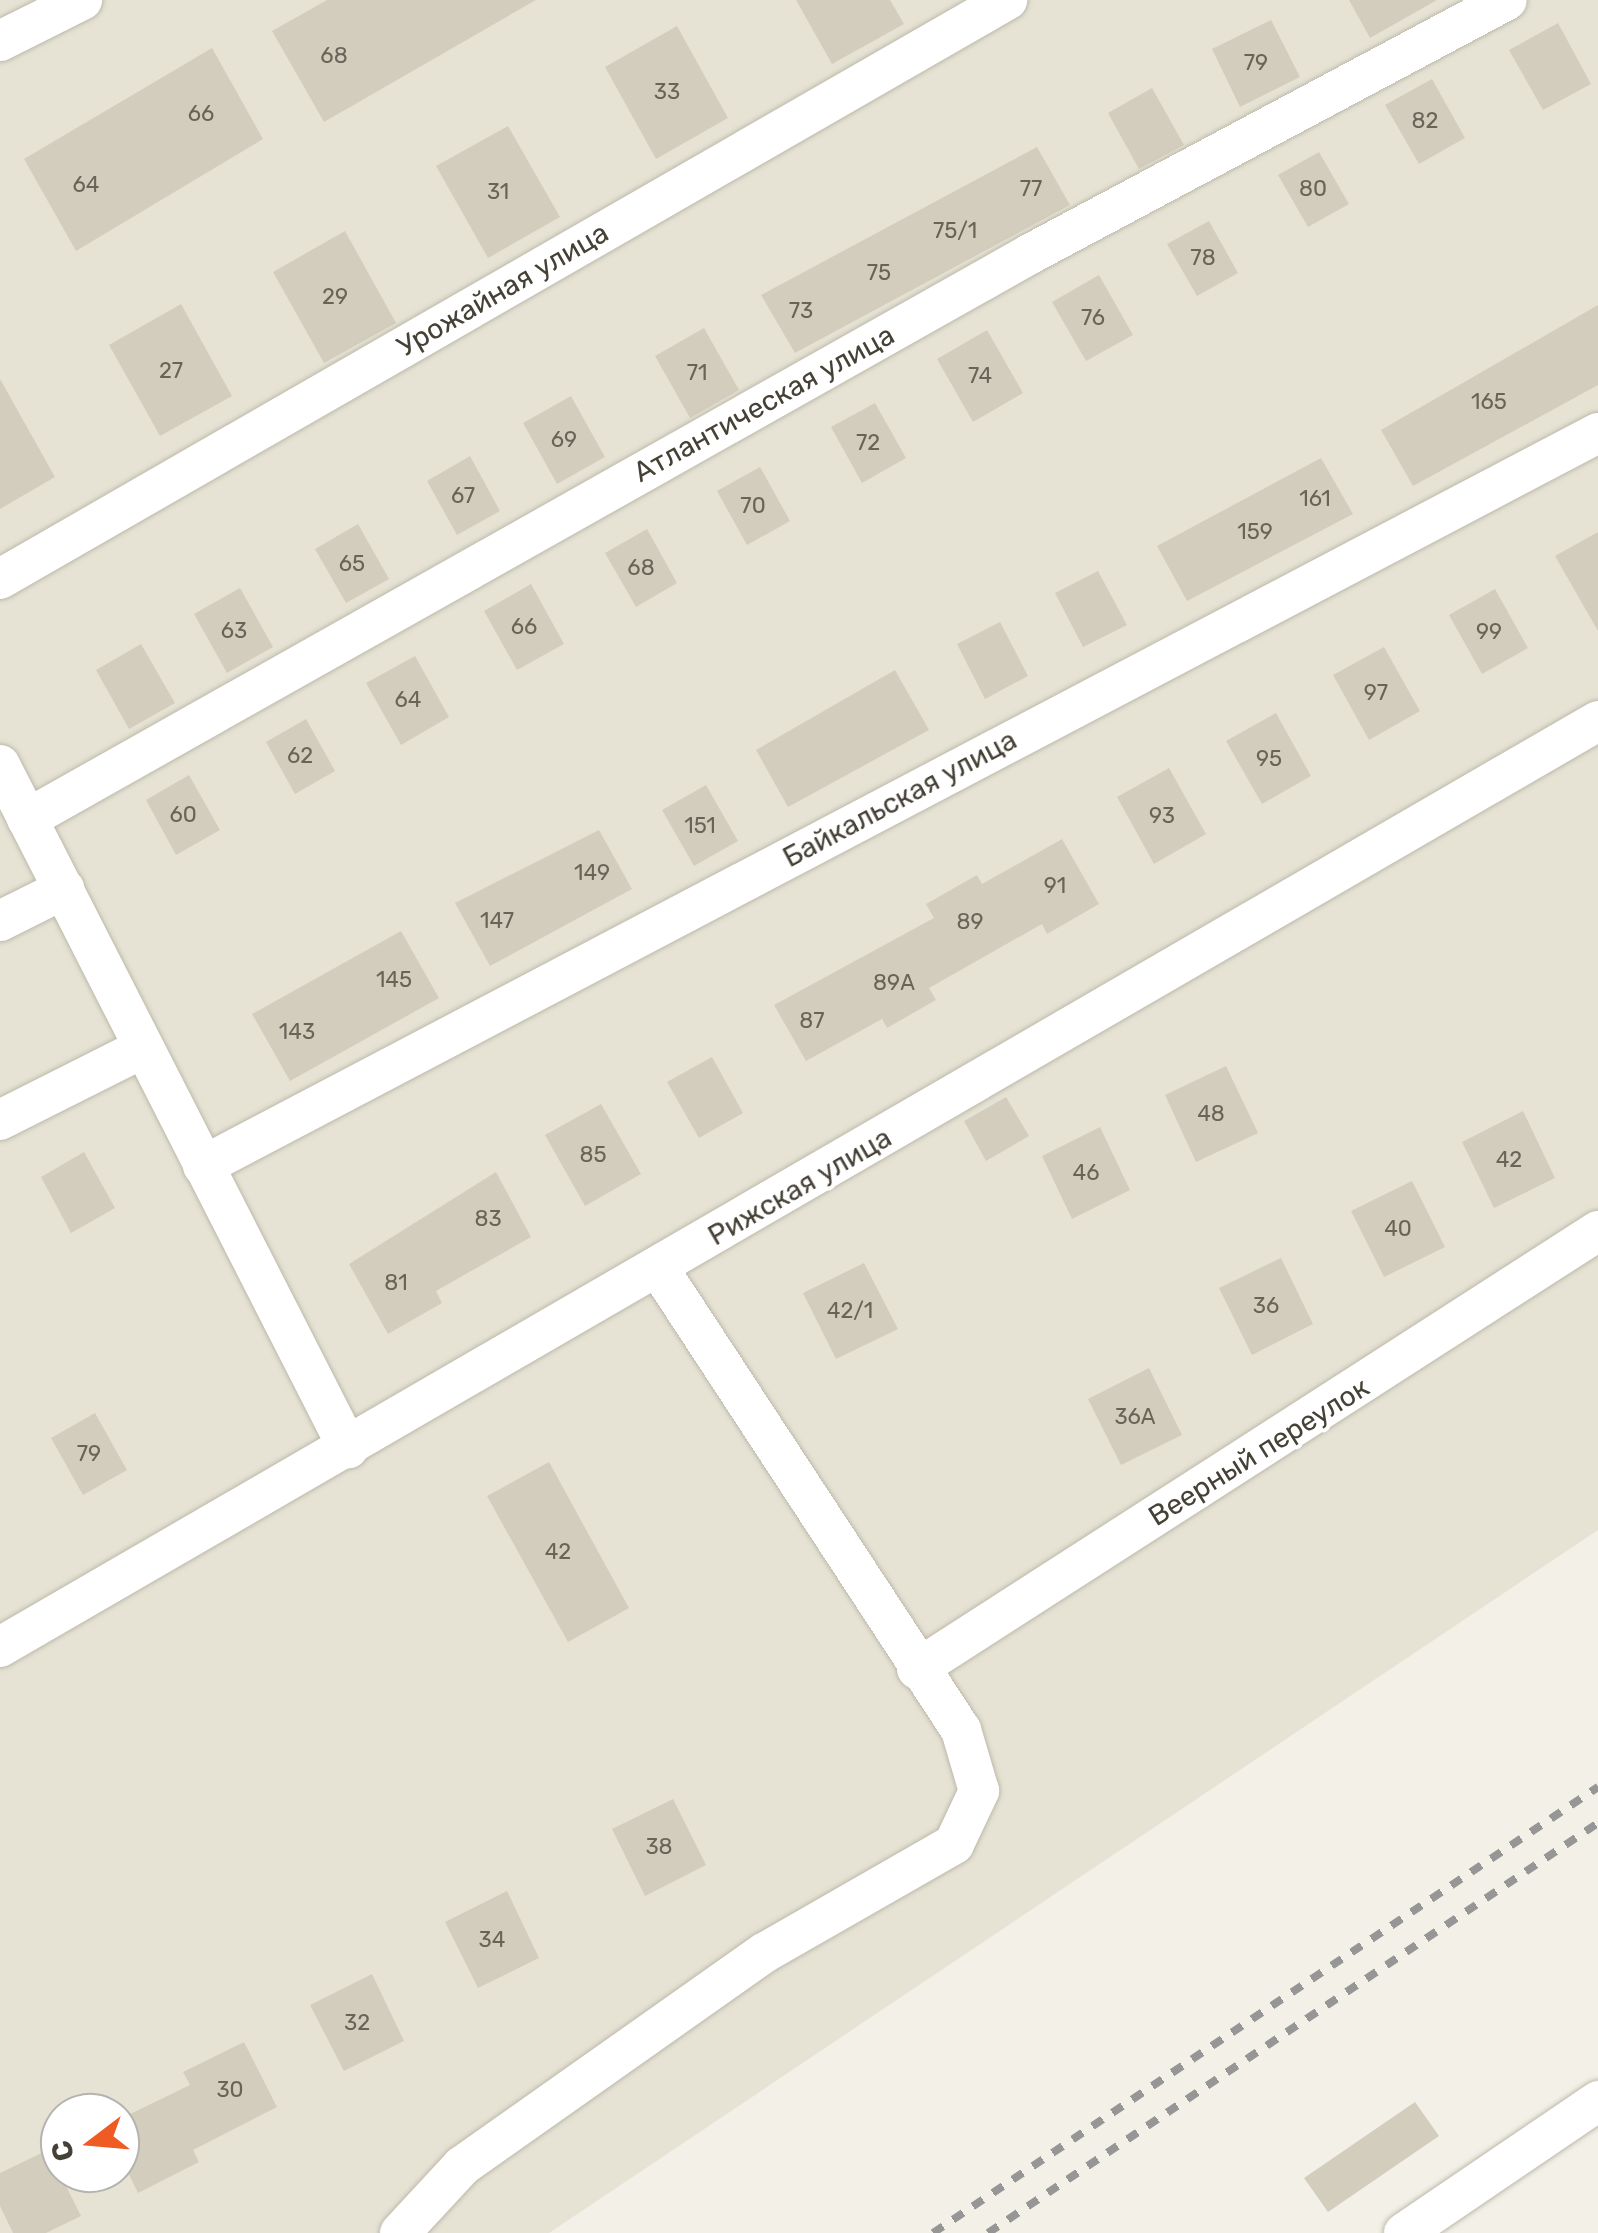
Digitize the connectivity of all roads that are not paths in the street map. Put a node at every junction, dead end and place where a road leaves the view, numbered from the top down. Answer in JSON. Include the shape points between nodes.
{"nodes":[{"id":1,"x":82,"y":0,"type":"edge"},
{"id":2,"x":1007,"y":0,"type":"edge"},
{"id":3,"x":1507,"y":0,"type":"edge"},
{"id":4,"x":0,"y":41,"type":"edge"},
{"id":5,"x":1598,"y":432,"type":"edge"},
{"id":6,"x":0,"y":580,"type":"edge"},
{"id":7,"x":1598,"y":721,"type":"edge"},
{"id":8,"x":0,"y":765,"type":"edge"},
{"id":9,"x":27,"y":819,"type":"junction"},
{"id":10,"x":64,"y":889,"type":"junction"},
{"id":11,"x":0,"y":921,"type":"edge"},
{"id":12,"x":143,"y":1048,"type":"junction"},
{"id":13,"x":0,"y":1120,"type":"edge"},
{"id":14,"x":203,"y":1166,"type":"junction"},
{"id":15,"x":1598,"y":1230,"type":"edge"},
{"id":16,"x":660,"y":1269,"type":"junction"},
{"id":17,"x":348,"y":1448,"type":"junction"},
{"id":18,"x":0,"y":1646,"type":"edge"},
{"id":19,"x":917,"y":1669,"type":"junction"},
{"id":20,"x":1598,"y":2101,"type":"edge"},
{"id":21,"x":400,"y":2233,"type":"edge"},
{"id":22,"x":1404,"y":2233,"type":"edge"}],
"edges":[{"from":1,"to":4,"type":"street"},
{"from":2,"to":6,"type":"street","name":"Урожайная улица"},
{"from":3,"to":9,"type":"street","name":"Атлантическая улица","via":[[1030,254]]},
{"from":5,"to":14,"type":"street","name":"Байкальская улица"},
{"from":7,"to":16,"type":"street","name":"Рижская улица"},
{"from":8,"to":9,"type":"street"},
{"from":9,"to":10,"type":"street"},
{"from":10,"to":11,"type":"street"},
{"from":10,"to":12,"type":"street"},
{"from":12,"to":13,"type":"street"},
{"from":12,"to":14,"type":"street"},
{"from":14,"to":17,"type":"street"},
{"from":15,"to":19,"type":"street","name":"Веерный переулок"},
{"from":16,"to":17,"type":"street","name":"Рижская улица"},
{"from":16,"to":19,"type":"street"},
{"from":17,"to":18,"type":"street","name":"Рижская улица"},
{"from":19,"to":21,"type":"street","via":[[961,1730],[978,1791],[954,1844],[832,1908],[716,1986],[462,2166]]},
{"from":20,"to":22,"type":"street"}]}
